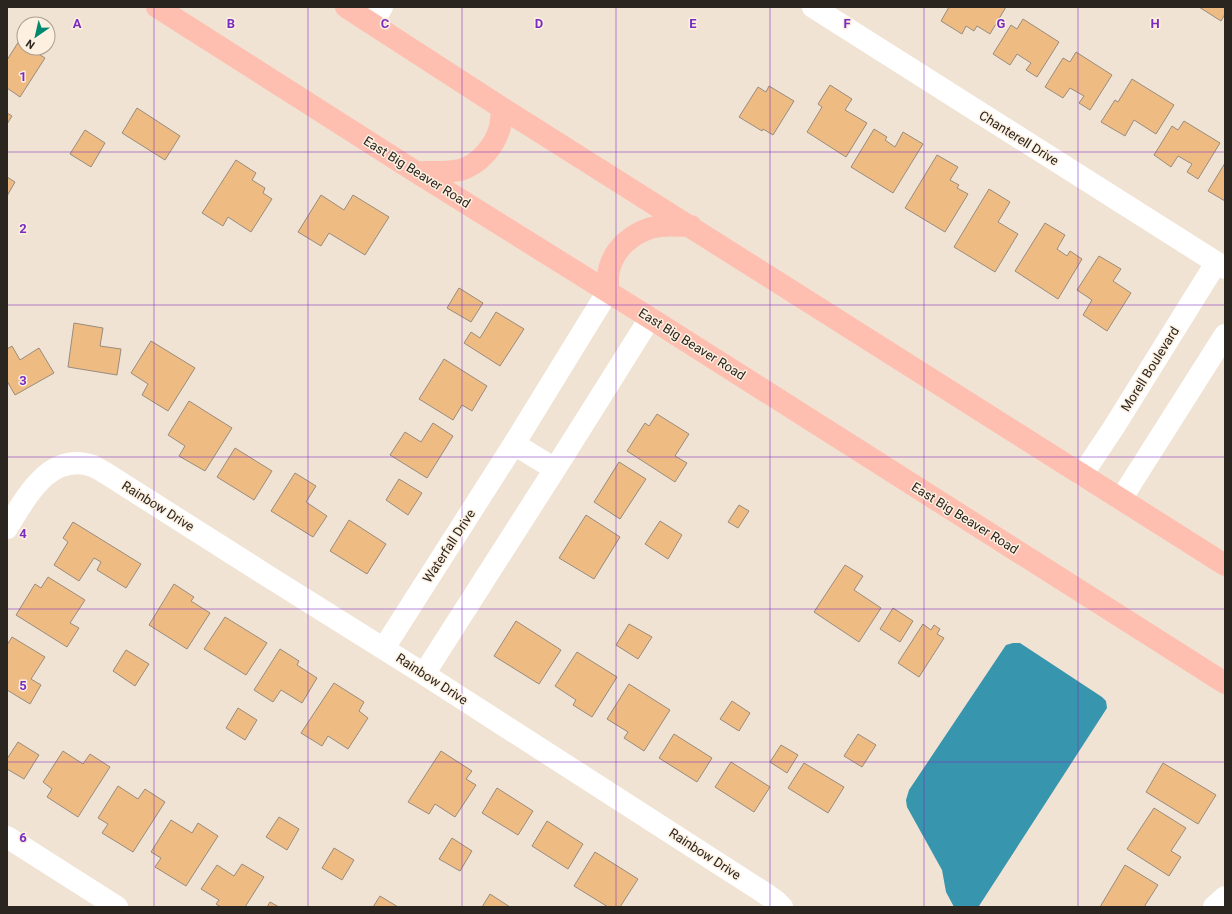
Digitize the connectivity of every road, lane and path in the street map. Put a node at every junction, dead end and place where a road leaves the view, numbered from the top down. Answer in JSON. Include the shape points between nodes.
{"nodes":[{"id":1,"x":157,"y":7,"type":"edge"},
{"id":2,"x":346,"y":7,"type":"edge"},
{"id":3,"x":813,"y":7,"type":"edge"},
{"id":4,"x":377,"y":15,"type":"edge"},
{"id":5,"x":502,"y":108,"type":"junction"},
{"id":6,"x":416,"y":172,"type":"junction"},
{"id":7,"x":691,"y":226,"type":"junction"},
{"id":8,"x":1221,"y":265,"type":"edge"},
{"id":9,"x":608,"y":291,"type":"junction"},
{"id":10,"x":650,"y":318,"type":"junction"},
{"id":11,"x":1225,"y":335,"type":"edge"},
{"id":12,"x":514,"y":444,"type":"junction"},
{"id":13,"x":555,"y":470,"type":"junction"},
{"id":14,"x":1082,"y":475,"type":"junction"},
{"id":15,"x":1121,"y":499,"type":"junction"},
{"id":16,"x":7,"y":528,"type":"edge"},
{"id":17,"x":1225,"y":565,"type":"edge"},
{"id":18,"x":384,"y":648,"type":"junction"},
{"id":19,"x":424,"y":674,"type":"junction"},
{"id":20,"x":1225,"y":683,"type":"edge"},
{"id":21,"x":7,"y":837,"type":"edge"},
{"id":22,"x":1225,"y":897,"type":"edge"},
{"id":23,"x":118,"y":907,"type":"edge"},
{"id":24,"x":782,"y":907,"type":"edge"},
{"id":25,"x":1214,"y":907,"type":"edge"}],
"edges":[{"from":1,"to":6,"type":"main road","name":"East Big Beaver Road"},
{"from":2,"to":4,"type":"main road"},
{"from":3,"to":8,"type":"street","name":"Chanterell Drive"},
{"from":4,"to":5,"type":"main road"},
{"from":5,"to":6,"type":"main road","via":[[500,127],[494,142],[485,155],[473,164],[460,170]]},
{"from":5,"to":7,"type":"main road"},
{"from":6,"to":9,"type":"main road","name":"East Big Beaver Road"},
{"from":7,"to":9,"type":"main road","via":[[661,226],[634,235],[621,246],[614,258],[608,274]]},
{"from":7,"to":14,"type":"main road"},
{"from":8,"to":14,"type":"street","name":"Morell Boulevard"},
{"from":9,"to":10,"type":"main road","name":"East Big Beaver Road"},
{"from":9,"to":12,"type":"street","name":"Waterfall Drive"},
{"from":10,"to":13,"type":"street"},
{"from":10,"to":20,"type":"main road","name":"East Big Beaver Road"},
{"from":11,"to":15,"type":"street"},
{"from":12,"to":13,"type":"street"},
{"from":12,"to":18,"type":"street","name":"Waterfall Drive"},
{"from":13,"to":19,"type":"street"},
{"from":14,"to":15,"type":"main road"},
{"from":15,"to":17,"type":"main road"},
{"from":16,"to":18,"type":"street","name":"Rainbow Drive","via":[[28,495],[42,478],[54,469],[77,464],[92,466]]},
{"from":18,"to":19,"type":"street","name":"Rainbow Drive"},
{"from":19,"to":24,"type":"street","name":"Rainbow Drive","via":[[766,894]]},
{"from":21,"to":23,"type":"street"},
{"from":22,"to":25,"type":"street"}]}
